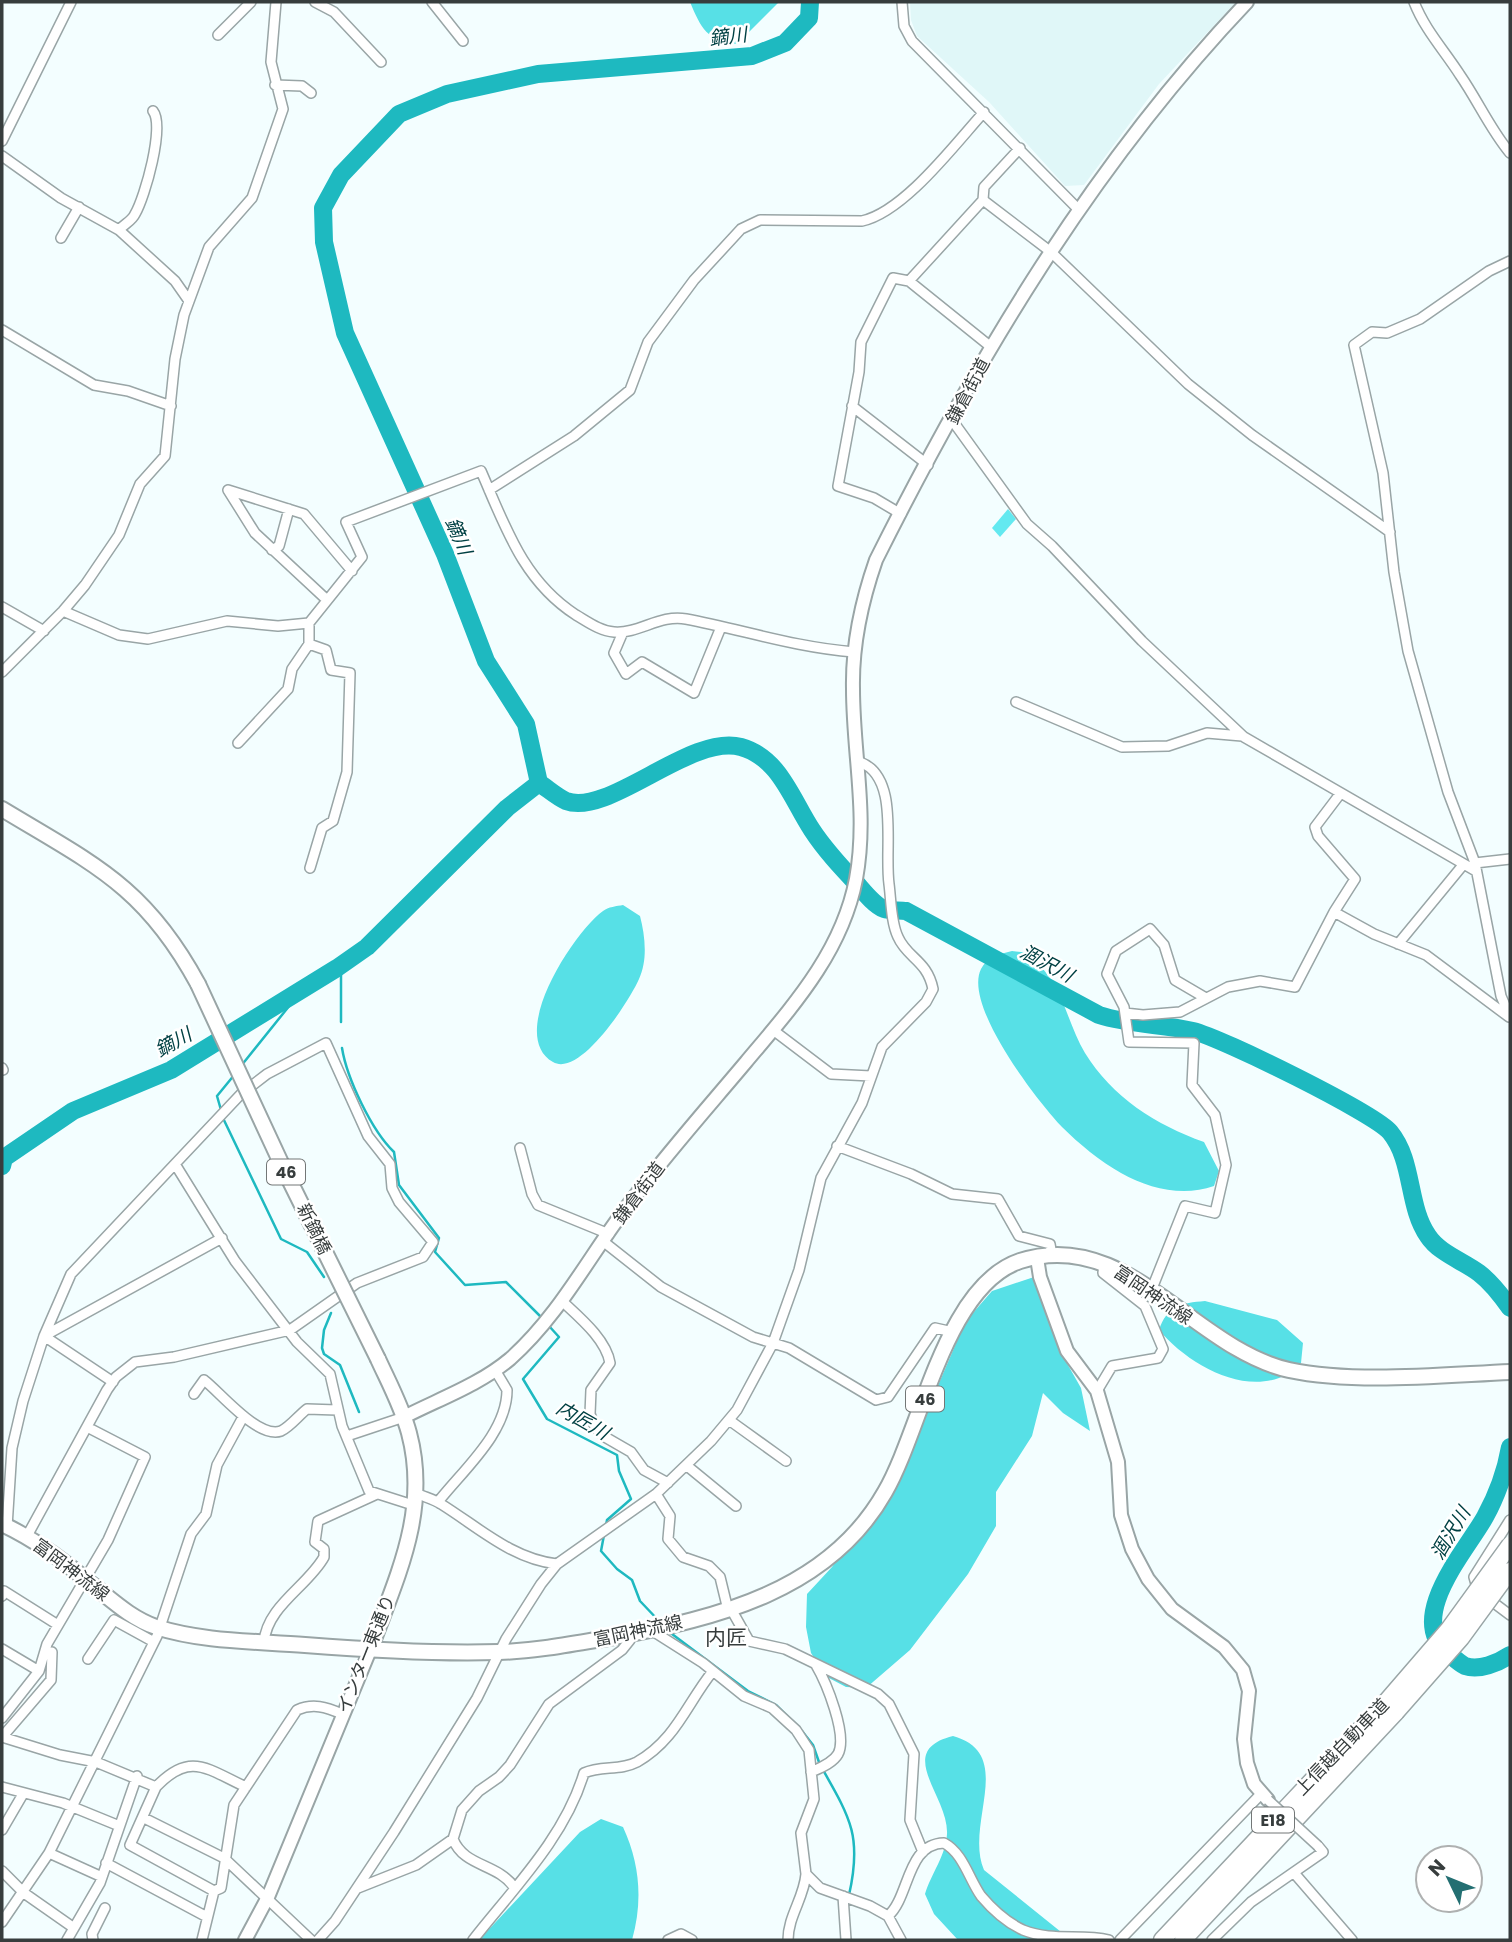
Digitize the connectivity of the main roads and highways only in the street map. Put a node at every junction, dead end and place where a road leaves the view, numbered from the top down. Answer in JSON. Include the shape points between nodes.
{"nodes":[{"id":1,"x":2,"y":809,"type":"edge"},
{"id":2,"x":378,"y":1359,"type":"joint"},
{"id":3,"x":1510,"y":1372,"type":"edge"},
{"id":4,"x":5,"y":1526,"type":"edge"},
{"id":5,"x":1510,"y":1545,"type":"edge"},
{"id":6,"x":1510,"y":1571,"type":"edge"},
{"id":7,"x":370,"y":1650,"type":"junction"},
{"id":8,"x":1391,"y":1707,"type":"junction"},
{"id":9,"x":1162,"y":1940,"type":"edge"},
{"id":10,"x":1183,"y":1940,"type":"edge"}],
"edges":[{"from":1,"to":2,"type":"main road","name":"新鏑橋","number":"46","bridge":true,"via":[[117,880],[162,925],[198,984]]},
{"from":2,"to":7,"type":"main road","name":"インター東通り","number":"46","via":[[413,1451],[416,1500],[405,1553]]},
{"from":3,"to":7,"type":"main road","name":"富岡神流線","number":"46","via":[[1412,1376],[1292,1370],[1244,1354],[1104,1263],[1052,1255],[1023,1260],[990,1277],[977,1290],[953,1332],[886,1492],[872,1512],[840,1549],[788,1587],[730,1609],[629,1634],[501,1652]]},
{"from":4,"to":7,"type":"main road","name":"富岡神流線","number":"46","via":[[27,1536],[157,1635]]},
{"from":5,"to":8,"type":"highway","name":"上信越自動車道","number":"E18","bridge":true},
{"from":6,"to":8,"type":"highway","name":"上信越自動車道","number":"E18","bridge":true,"via":[[1461,1638]]},
{"from":8,"to":9,"type":"highway","name":"上信越自動車道","number":"E18"},
{"from":8,"to":10,"type":"highway","name":"上信越自動車道","number":"E18"}]}
